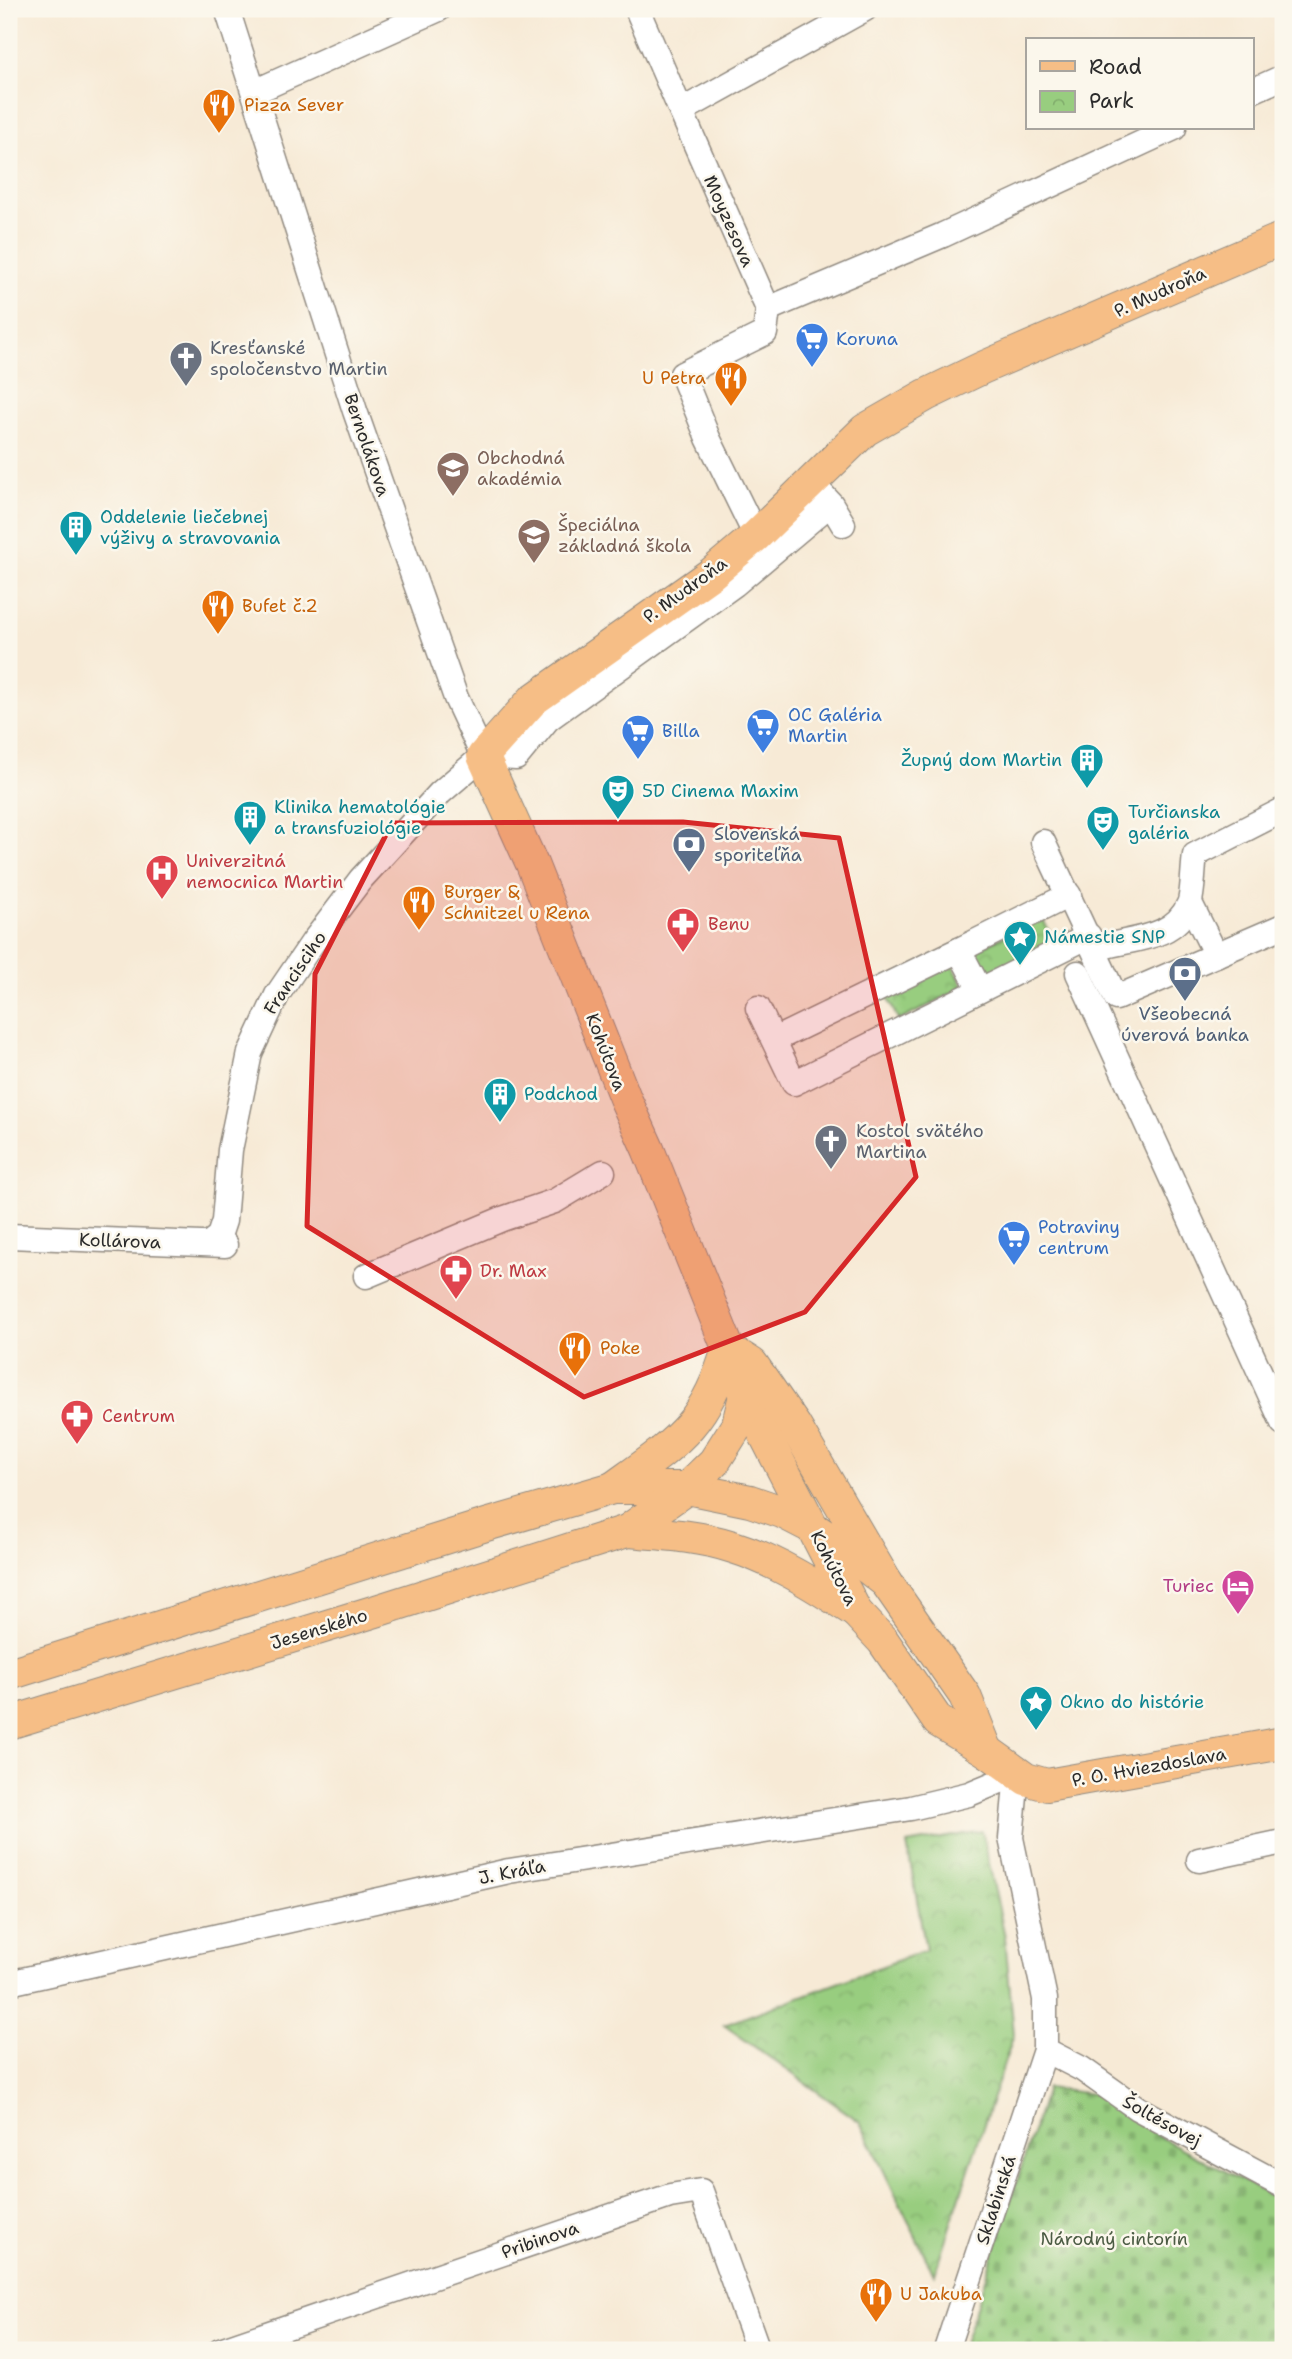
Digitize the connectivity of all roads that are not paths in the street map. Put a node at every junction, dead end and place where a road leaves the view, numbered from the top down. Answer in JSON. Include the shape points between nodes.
{"nodes":[{"id":1,"x":227,"y":9,"type":"edge"},
{"id":2,"x":439,"y":9,"type":"edge"},
{"id":3,"x":638,"y":9,"type":"edge"},
{"id":4,"x":865,"y":9,"type":"edge"},
{"id":5,"x":1283,"y":77,"type":"edge"},
{"id":6,"x":1254,"y":91,"type":"edge"},
{"id":7,"x":254,"y":92,"type":"junction"},
{"id":8,"x":681,"y":111,"type":"junction"},
{"id":9,"x":1170,"y":130,"type":"edge"},
{"id":10,"x":1283,"y":238,"type":"edge"},
{"id":11,"x":768,"y":309,"type":"junction"},
{"id":12,"x":820,"y":493,"type":"junction"},
{"id":13,"x":843,"y":524,"type":"dead end"},
{"id":14,"x":756,"y":536,"type":"junction"},
{"id":15,"x":483,"y":755,"type":"junction"},
{"id":16,"x":1283,"y":810,"type":"edge"},
{"id":17,"x":1043,"y":842,"type":"dead end"},
{"id":18,"x":1069,"y":895,"type":"junction"},
{"id":19,"x":1190,"y":903,"type":"junction"},
{"id":20,"x":1283,"y":926,"type":"edge"},
{"id":21,"x":1092,"y":942,"type":"junction"},
{"id":22,"x":959,"y":950,"type":"junction"},
{"id":23,"x":1216,"y":955,"type":"junction"},
{"id":24,"x":1078,"y":973,"type":"dead end"},
{"id":25,"x":980,"y":990,"type":"junction"},
{"id":26,"x":758,"y":1008,"type":"dead end"},
{"id":27,"x":774,"y":1040,"type":"junction"},
{"id":28,"x":603,"y":1172,"type":"dead end"},
{"id":29,"x":9,"y":1236,"type":"edge"},
{"id":30,"x":220,"y":1245,"type":"joint"},
{"id":31,"x":366,"y":1276,"type":"dead end"},
{"id":32,"x":740,"y":1356,"type":"junction"},
{"id":33,"x":746,"y":1396,"type":"junction"},
{"id":34,"x":1283,"y":1423,"type":"edge"},
{"id":35,"x":613,"y":1488,"type":"junction"},
{"id":36,"x":687,"y":1488,"type":"junction"},
{"id":37,"x":813,"y":1528,"type":"junction"},
{"id":38,"x":627,"y":1531,"type":"junction"},
{"id":39,"x":886,"y":1582,"type":"junction"},
{"id":40,"x":856,"y":1612,"type":"junction"},
{"id":41,"x":9,"y":1674,"type":"edge"},
{"id":42,"x":9,"y":1723,"type":"edge"},
{"id":43,"x":1283,"y":1743,"type":"edge"},
{"id":44,"x":987,"y":1751,"type":"junction"},
{"id":45,"x":1017,"y":1773,"type":"junction"},
{"id":46,"x":1283,"y":1842,"type":"edge"},
{"id":47,"x":1199,"y":1860,"type":"dead end"},
{"id":48,"x":9,"y":1983,"type":"edge"},
{"id":49,"x":1045,"y":2050,"type":"junction"},
{"id":50,"x":1283,"y":2186,"type":"edge"},
{"id":51,"x":220,"y":2350,"type":"edge"},
{"id":52,"x":758,"y":2350,"type":"edge"},
{"id":53,"x":946,"y":2350,"type":"edge"}],
"edges":[{"from":1,"to":7,"type":"street","name":"Bernolákova"},
{"from":2,"to":7,"type":"street"},
{"from":3,"to":8,"type":"street","name":"Moyzesova"},
{"from":4,"to":8,"type":"street"},
{"from":5,"to":6,"type":"street"},
{"from":7,"to":15,"type":"street","name":"Bernolákova","via":[[373,464],[456,698]]},
{"from":8,"to":11,"type":"street","name":"Moyzesova"},
{"from":9,"to":11,"type":"street","via":[[943,235]]},
{"from":10,"to":12,"type":"main road","name":"P. Mudroňa","via":[[926,395],[865,430]]},
{"from":11,"to":14,"type":"street","via":[[765,334],[682,374]]},
{"from":12,"to":13,"type":"street"},
{"from":12,"to":14,"type":"main road","name":"P. Mudroňa"},
{"from":12,"to":15,"type":"street","name":"P. Mudroňa","via":[[735,584],[548,719],[516,758]]},
{"from":14,"to":15,"type":"main road","name":"P. Mudroňa","via":[[711,574],[533,700]]},
{"from":15,"to":30,"type":"street","name":"Francisciho","via":[[440,793],[361,879],[277,995],[250,1053],[230,1150]]},
{"from":15,"to":32,"type":"main road","name":"Kohútova","via":[[532,864],[625,1098]]},
{"from":16,"to":19,"type":"street","via":[[1195,855]]},
{"from":17,"to":18,"type":"street"},
{"from":18,"to":21,"type":"street"},
{"from":18,"to":22,"type":"street"},
{"from":19,"to":21,"type":"street","via":[[1178,920],[1152,938]]},
{"from":19,"to":23,"type":"street"},
{"from":20,"to":23,"type":"street"},
{"from":21,"to":23,"type":"street","via":[[1116,998]]},
{"from":21,"to":25,"type":"street"},
{"from":22,"to":25,"type":"street"},
{"from":22,"to":27,"type":"street"},
{"from":24,"to":34,"type":"street"},
{"from":25,"to":27,"type":"street","via":[[794,1083]]},
{"from":26,"to":27,"type":"street"},
{"from":28,"to":31,"type":"street","via":[[555,1200]]},
{"from":29,"to":30,"type":"street","name":"Kollárova"},
{"from":32,"to":33,"type":"main road","name":"Kohútova"},
{"from":32,"to":35,"type":"main road","via":[[674,1444]]},
{"from":32,"to":39,"type":"main road","name":"Kohútova","via":[[795,1426]]},
{"from":33,"to":36,"type":"main road","name":"Jesenského","via":[[730,1441]]},
{"from":33,"to":37,"type":"main road","name":"Kohútova"},
{"from":35,"to":36,"type":"main road"},
{"from":35,"to":41,"type":"main road"},
{"from":36,"to":37,"type":"main road","via":[[750,1501]]},
{"from":36,"to":38,"type":"main road","name":"Jesenského"},
{"from":37,"to":39,"type":"main road"},
{"from":37,"to":40,"type":"main road","name":"Kohútova"},
{"from":38,"to":40,"type":"main road","name":"Jesenského","via":[[733,1547],[803,1578]]},
{"from":38,"to":42,"type":"main road","name":"Jesenského"},
{"from":39,"to":44,"type":"main road","name":"Kohútova","via":[[965,1696]]},
{"from":40,"to":44,"type":"main road","name":"Kohútova","via":[[883,1641],[938,1721]]},
{"from":43,"to":45,"type":"main road","name":"P. O. Hviezdoslava","via":[[1047,1785]]},
{"from":44,"to":45,"type":"main road","name":"Kohútova"},
{"from":45,"to":48,"type":"street","name":"J. Kráľa","via":[[969,1794],[911,1808],[509,1871]]},
{"from":45,"to":49,"type":"street","name":"Sklabinská","via":[[1011,1838],[1045,1999]]},
{"from":46,"to":47,"type":"street"},
{"from":49,"to":50,"type":"street","name":"Šoltésovej","via":[[1082,2069],[1137,2108]]},
{"from":49,"to":53,"type":"street","name":"Sklabinská"},
{"from":51,"to":52,"type":"street","name":"Pribinova","via":[[670,2196],[701,2191]]}]}
